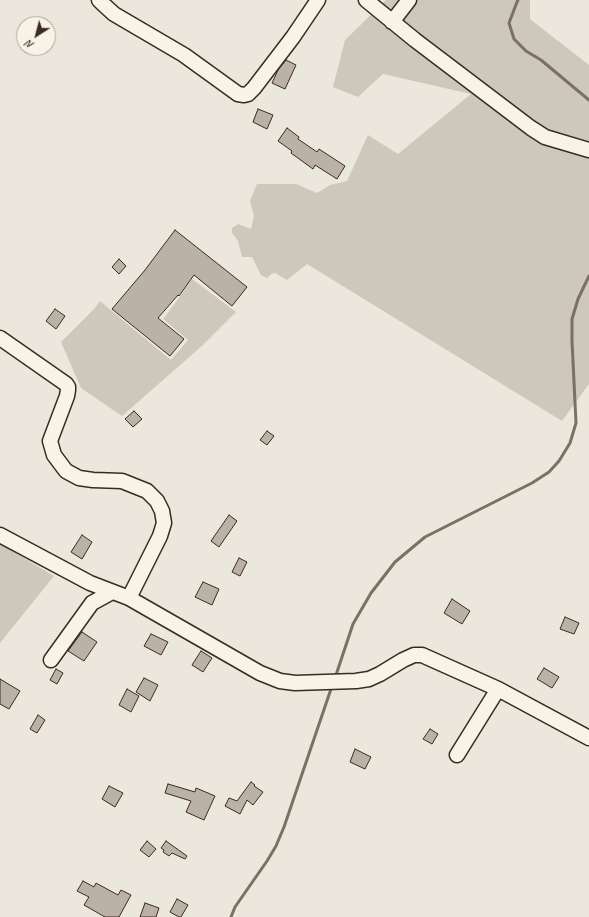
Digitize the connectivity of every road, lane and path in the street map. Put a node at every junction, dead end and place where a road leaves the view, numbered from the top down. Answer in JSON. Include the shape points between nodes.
{"nodes":[{"id":1,"x":99,"y":0,"type":"edge"},
{"id":2,"x":318,"y":0,"type":"edge"},
{"id":3,"x":366,"y":0,"type":"edge"},
{"id":4,"x":409,"y":0,"type":"edge"},
{"id":5,"x":392,"y":22,"type":"junction"},
{"id":6,"x":589,"y":150,"type":"edge"},
{"id":7,"x":0,"y":338,"type":"edge"},
{"id":8,"x":0,"y":535,"type":"edge"},
{"id":9,"x":112,"y":592,"type":"junction"},
{"id":10,"x":129,"y":598,"type":"junction"},
{"id":11,"x":51,"y":660,"type":"dead end"},
{"id":12,"x":498,"y":689,"type":"junction"},
{"id":13,"x":589,"y":738,"type":"edge"},
{"id":14,"x":457,"y":755,"type":"dead end"}],
"edges":[{"from":1,"to":2,"type":"street","via":[[114,14],[184,56],[238,94],[244,95],[254,88]]},
{"from":3,"to":5,"type":"street"},
{"from":4,"to":5,"type":"street"},
{"from":5,"to":6,"type":"street","via":[[540,134]]},
{"from":7,"to":10,"type":"street","via":[[68,387],[50,441],[54,455],[66,471],[79,478],[122,482],[147,491],[162,510],[164,523],[160,536]]},
{"from":8,"to":9,"type":"street"},
{"from":9,"to":10,"type":"street"},
{"from":9,"to":11,"type":"street","via":[[92,603]]},
{"from":10,"to":12,"type":"street","via":[[260,673],[280,681],[356,682],[380,674],[414,655],[422,655]]},
{"from":12,"to":13,"type":"street"},
{"from":12,"to":14,"type":"street"}]}
